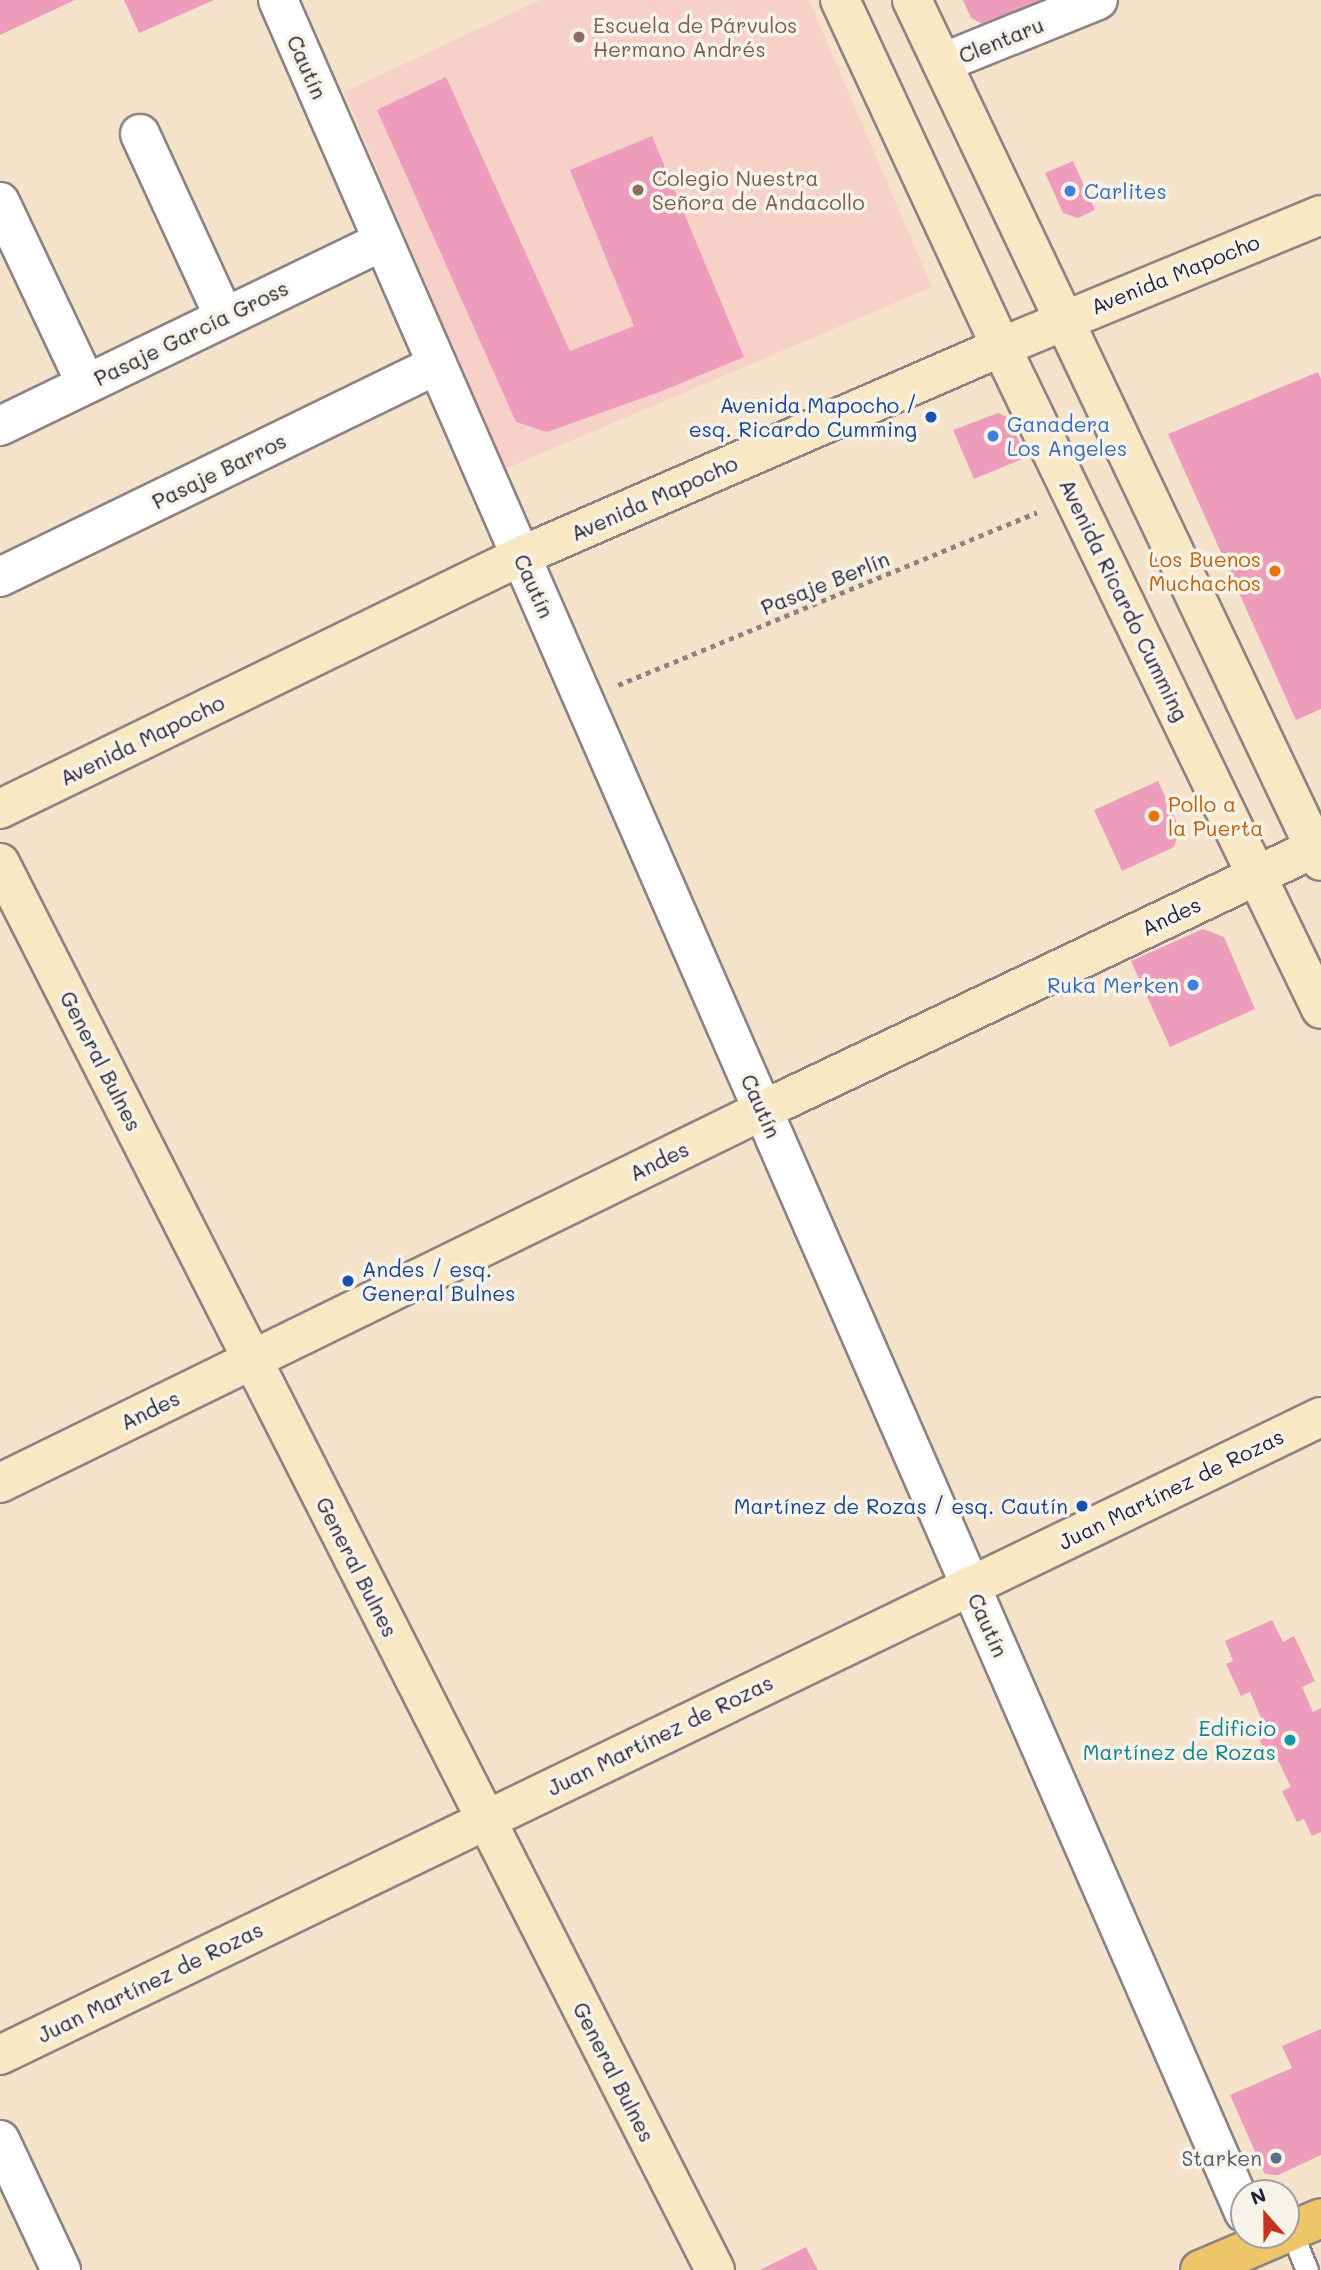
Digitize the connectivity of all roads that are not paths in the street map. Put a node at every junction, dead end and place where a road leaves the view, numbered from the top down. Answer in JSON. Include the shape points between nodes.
{"nodes":[{"id":1,"x":278,"y":0,"type":"edge"},
{"id":2,"x":840,"y":0,"type":"edge"},
{"id":3,"x":912,"y":0,"type":"edge"},
{"id":4,"x":1098,"y":0,"type":"edge"},
{"id":5,"x":942,"y":63,"type":"junction"},
{"id":6,"x":141,"y":134,"type":"dead end"},
{"id":7,"x":0,"y":202,"type":"edge"},
{"id":8,"x":1321,"y":215,"type":"edge"},
{"id":9,"x":383,"y":241,"type":"junction"},
{"id":10,"x":224,"y":317,"type":"junction"},
{"id":11,"x":1062,"y":321,"type":"junction"},
{"id":12,"x":1001,"y":346,"type":"junction"},
{"id":13,"x":437,"y":365,"type":"junction"},
{"id":14,"x":86,"y":384,"type":"junction"},
{"id":15,"x":0,"y":426,"type":"edge"},
{"id":16,"x":521,"y":556,"type":"junction"},
{"id":17,"x":0,"y":577,"type":"edge"},
{"id":18,"x":0,"y":809,"type":"edge"},
{"id":19,"x":1319,"y":851,"type":"edge"},
{"id":20,"x":0,"y":863,"type":"edge"},
{"id":21,"x":1257,"y":876,"type":"junction"},
{"id":22,"x":1321,"y":1009,"type":"edge"},
{"id":23,"x":763,"y":1110,"type":"junction"},
{"id":24,"x":253,"y":1360,"type":"junction"},
{"id":25,"x":1321,"y":1416,"type":"edge"},
{"id":26,"x":0,"y":1483,"type":"edge"},
{"id":27,"x":971,"y":1586,"type":"junction"},
{"id":28,"x":486,"y":1820,"type":"junction"},
{"id":29,"x":0,"y":2055,"type":"edge"},
{"id":30,"x":0,"y":2140,"type":"edge"},
{"id":31,"x":1253,"y":2179,"type":"edge"},
{"id":32,"x":1240,"y":2249,"type":"edge"},
{"id":33,"x":1291,"y":2249,"type":"edge"},
{"id":34,"x":61,"y":2270,"type":"edge"},
{"id":35,"x":715,"y":2270,"type":"edge"},
{"id":36,"x":1200,"y":2270,"type":"edge"},
{"id":37,"x":1307,"y":2270,"type":"edge"}],
"edges":[{"from":1,"to":9,"type":"street","name":"Cautín"},
{"from":2,"to":12,"type":"street","name":"Avenida Ricardo Cumming"},
{"from":3,"to":5,"type":"street"},
{"from":4,"to":5,"type":"street","name":"Clentaru"},
{"from":5,"to":11,"type":"street"},
{"from":6,"to":10,"type":"street"},
{"from":7,"to":14,"type":"street"},
{"from":8,"to":11,"type":"street","name":"Avenida Mapocho"},
{"from":9,"to":10,"type":"street","name":"Pasaje García Gross"},
{"from":9,"to":13,"type":"street","name":"Cautín"},
{"from":10,"to":14,"type":"street","name":"Pasaje García Gross"},
{"from":11,"to":12,"type":"street","name":"Avenida Mapocho"},
{"from":11,"to":19,"type":"street"},
{"from":12,"to":16,"type":"street","name":"Avenida Mapocho"},
{"from":12,"to":21,"type":"street","name":"Avenida Ricardo Cumming"},
{"from":13,"to":16,"type":"street","name":"Cautín"},
{"from":13,"to":17,"type":"street","name":"Pasaje Barros"},
{"from":14,"to":15,"type":"street","name":"Pasaje García Gross"},
{"from":16,"to":18,"type":"street","name":"Avenida Mapocho"},
{"from":16,"to":23,"type":"street","name":"Cautín"},
{"from":19,"to":21,"type":"street","name":"Andes"},
{"from":20,"to":24,"type":"street","name":"General Bulnes"},
{"from":21,"to":22,"type":"street","name":"Avenida Ricardo Cumming"},
{"from":21,"to":23,"type":"street","name":"Andes"},
{"from":23,"to":24,"type":"street","name":"Andes"},
{"from":23,"to":27,"type":"street","name":"Cautín"},
{"from":24,"to":26,"type":"street","name":"Andes"},
{"from":24,"to":28,"type":"street","name":"General Bulnes"},
{"from":25,"to":27,"type":"street","name":"Juan Martínez de Rozas"},
{"from":27,"to":28,"type":"street","name":"Juan Martínez de Rozas"},
{"from":27,"to":31,"type":"street","name":"Cautín"},
{"from":28,"to":29,"type":"street","name":"Juan Martínez de Rozas"},
{"from":28,"to":35,"type":"street","name":"General Bulnes"},
{"from":30,"to":34,"type":"street"},
{"from":32,"to":36,"type":"main road"},
{"from":33,"to":37,"type":"lane"}]}
